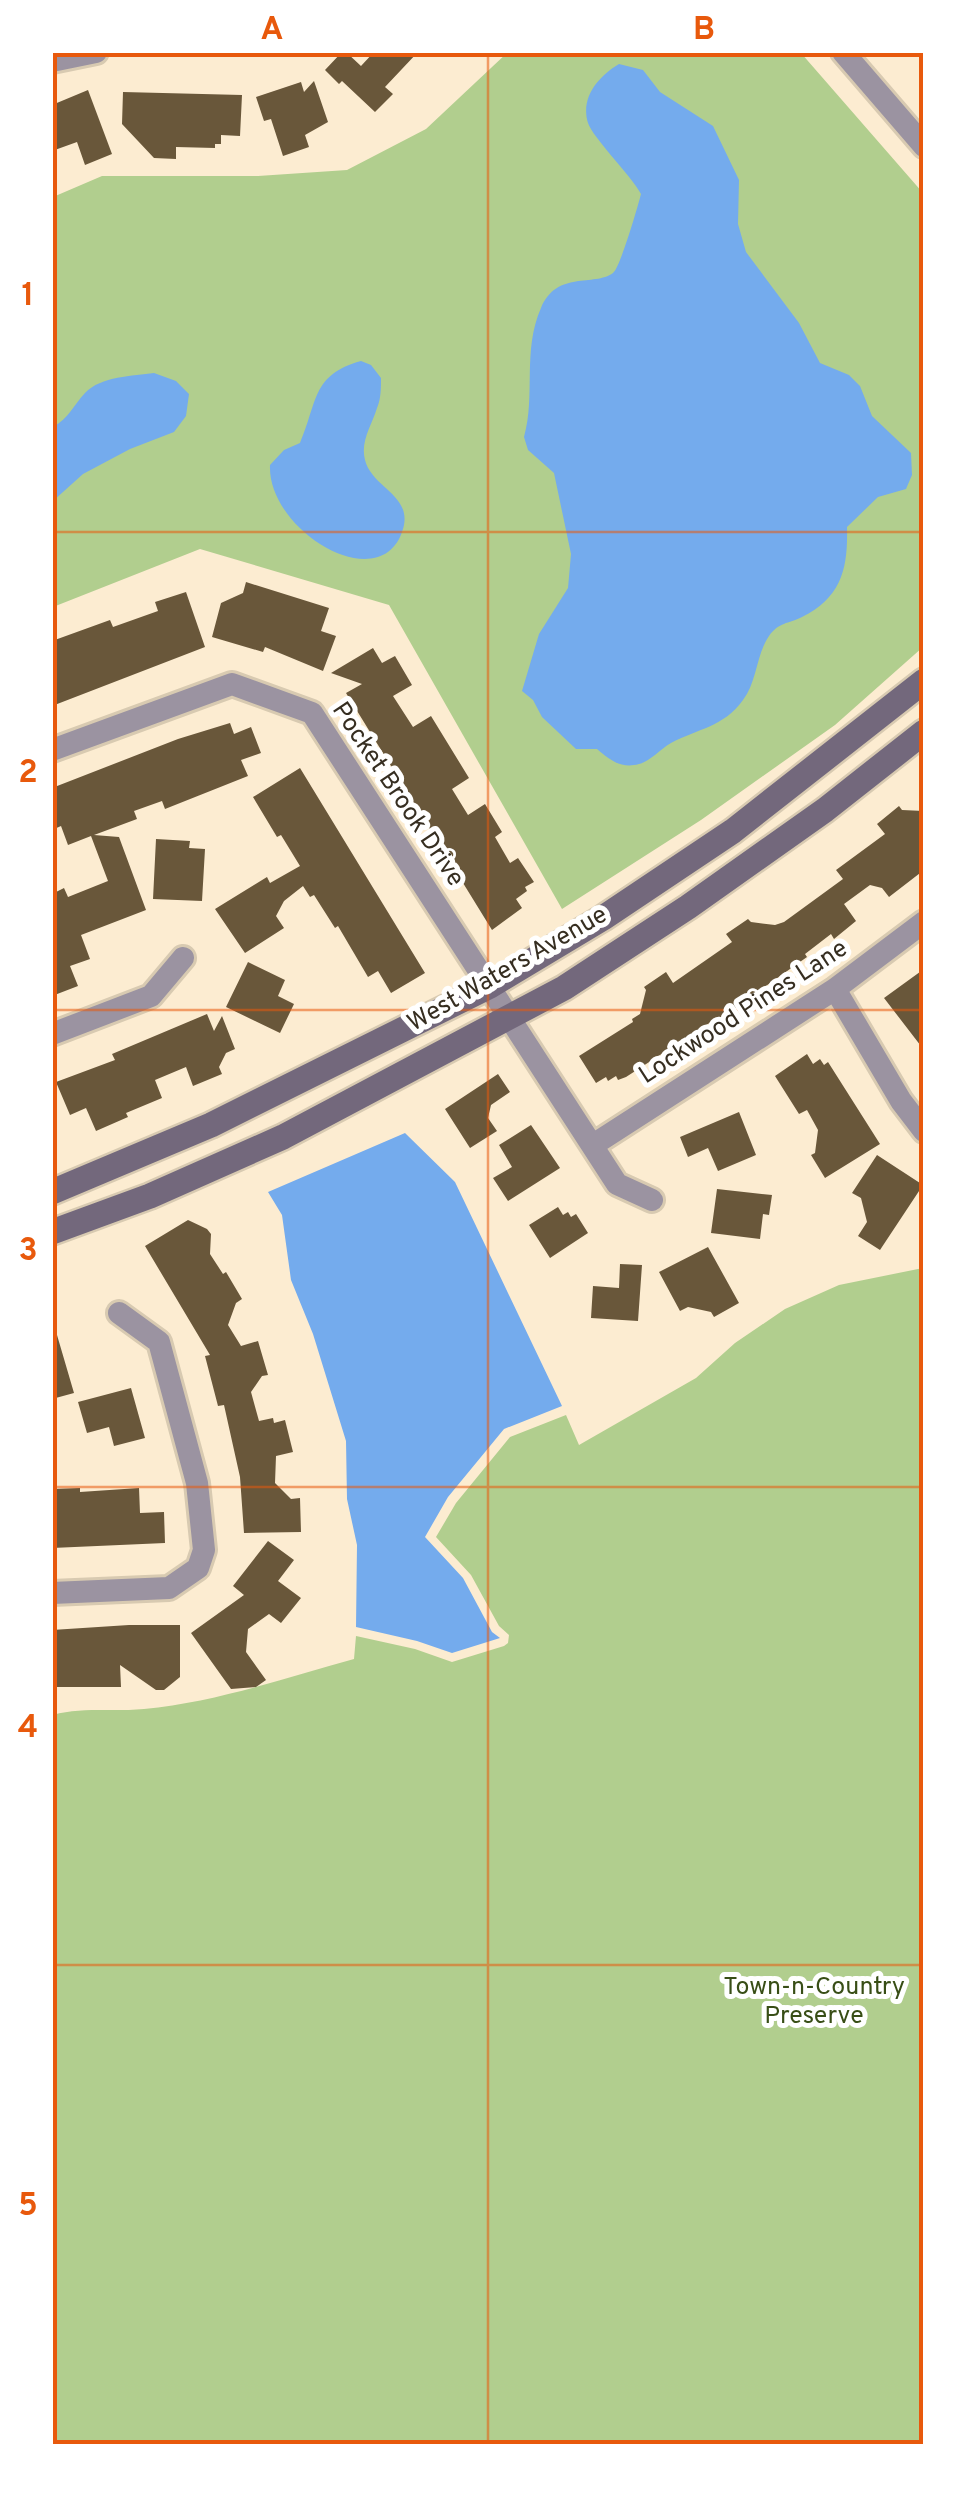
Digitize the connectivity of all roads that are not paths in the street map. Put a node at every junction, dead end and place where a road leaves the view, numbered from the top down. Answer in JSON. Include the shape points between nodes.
{"nodes":[{"id":1,"x":96,"y":52,"type":"edge"},
{"id":2,"x":843,"y":52,"type":"edge"},
{"id":3,"x":52,"y":61,"type":"edge"},
{"id":4,"x":924,"y":146,"type":"edge"},
{"id":5,"x":924,"y":681,"type":"edge"},
{"id":6,"x":924,"y":732,"type":"edge"},
{"id":7,"x":52,"y":750,"type":"edge"},
{"id":8,"x":924,"y":922,"type":"edge"},
{"id":9,"x":183,"y":958,"type":"dead end"},
{"id":10,"x":490,"y":986,"type":"junction"},
{"id":11,"x":835,"y":989,"type":"junction"},
{"id":12,"x":509,"y":1018,"type":"junction"},
{"id":13,"x":52,"y":1034,"type":"edge"},
{"id":14,"x":924,"y":1131,"type":"edge"},
{"id":15,"x":592,"y":1145,"type":"junction"},
{"id":16,"x":52,"y":1192,"type":"edge"},
{"id":17,"x":652,"y":1200,"type":"dead end"},
{"id":18,"x":52,"y":1232,"type":"edge"},
{"id":19,"x":119,"y":1313,"type":"dead end"},
{"id":20,"x":52,"y":1593,"type":"edge"}],
"edges":[{"from":1,"to":3,"type":"street"},
{"from":2,"to":4,"type":"street"},
{"from":5,"to":10,"type":"street","name":"West Waters Avenue","via":[[733,831]]},
{"from":6,"to":12,"type":"street","name":"West Waters Avenue","via":[[688,907]]},
{"from":7,"to":10,"type":"street","name":"Pocket Brook Drive","via":[[232,684],[312,712]]},
{"from":8,"to":11,"type":"street","name":"Lockwood Pines Lane"},
{"from":9,"to":13,"type":"street","via":[[150,996]]},
{"from":10,"to":12,"type":"street","name":"Pocket Brook Drive"},
{"from":10,"to":16,"type":"street","name":"West Waters Avenue","via":[[211,1126]]},
{"from":11,"to":14,"type":"street"},
{"from":11,"to":15,"type":"street","name":"Lockwood Pines Lane"},
{"from":12,"to":15,"type":"street","name":"Pocket Brook Drive"},
{"from":12,"to":18,"type":"street","name":"West Waters Avenue","via":[[283,1138]]},
{"from":15,"to":17,"type":"street","name":"Pocket Brook Drive","via":[[618,1184]]},
{"from":19,"to":20,"type":"street","via":[[159,1342],[197,1484],[204,1550],[198,1568],[168,1588]]}]}
